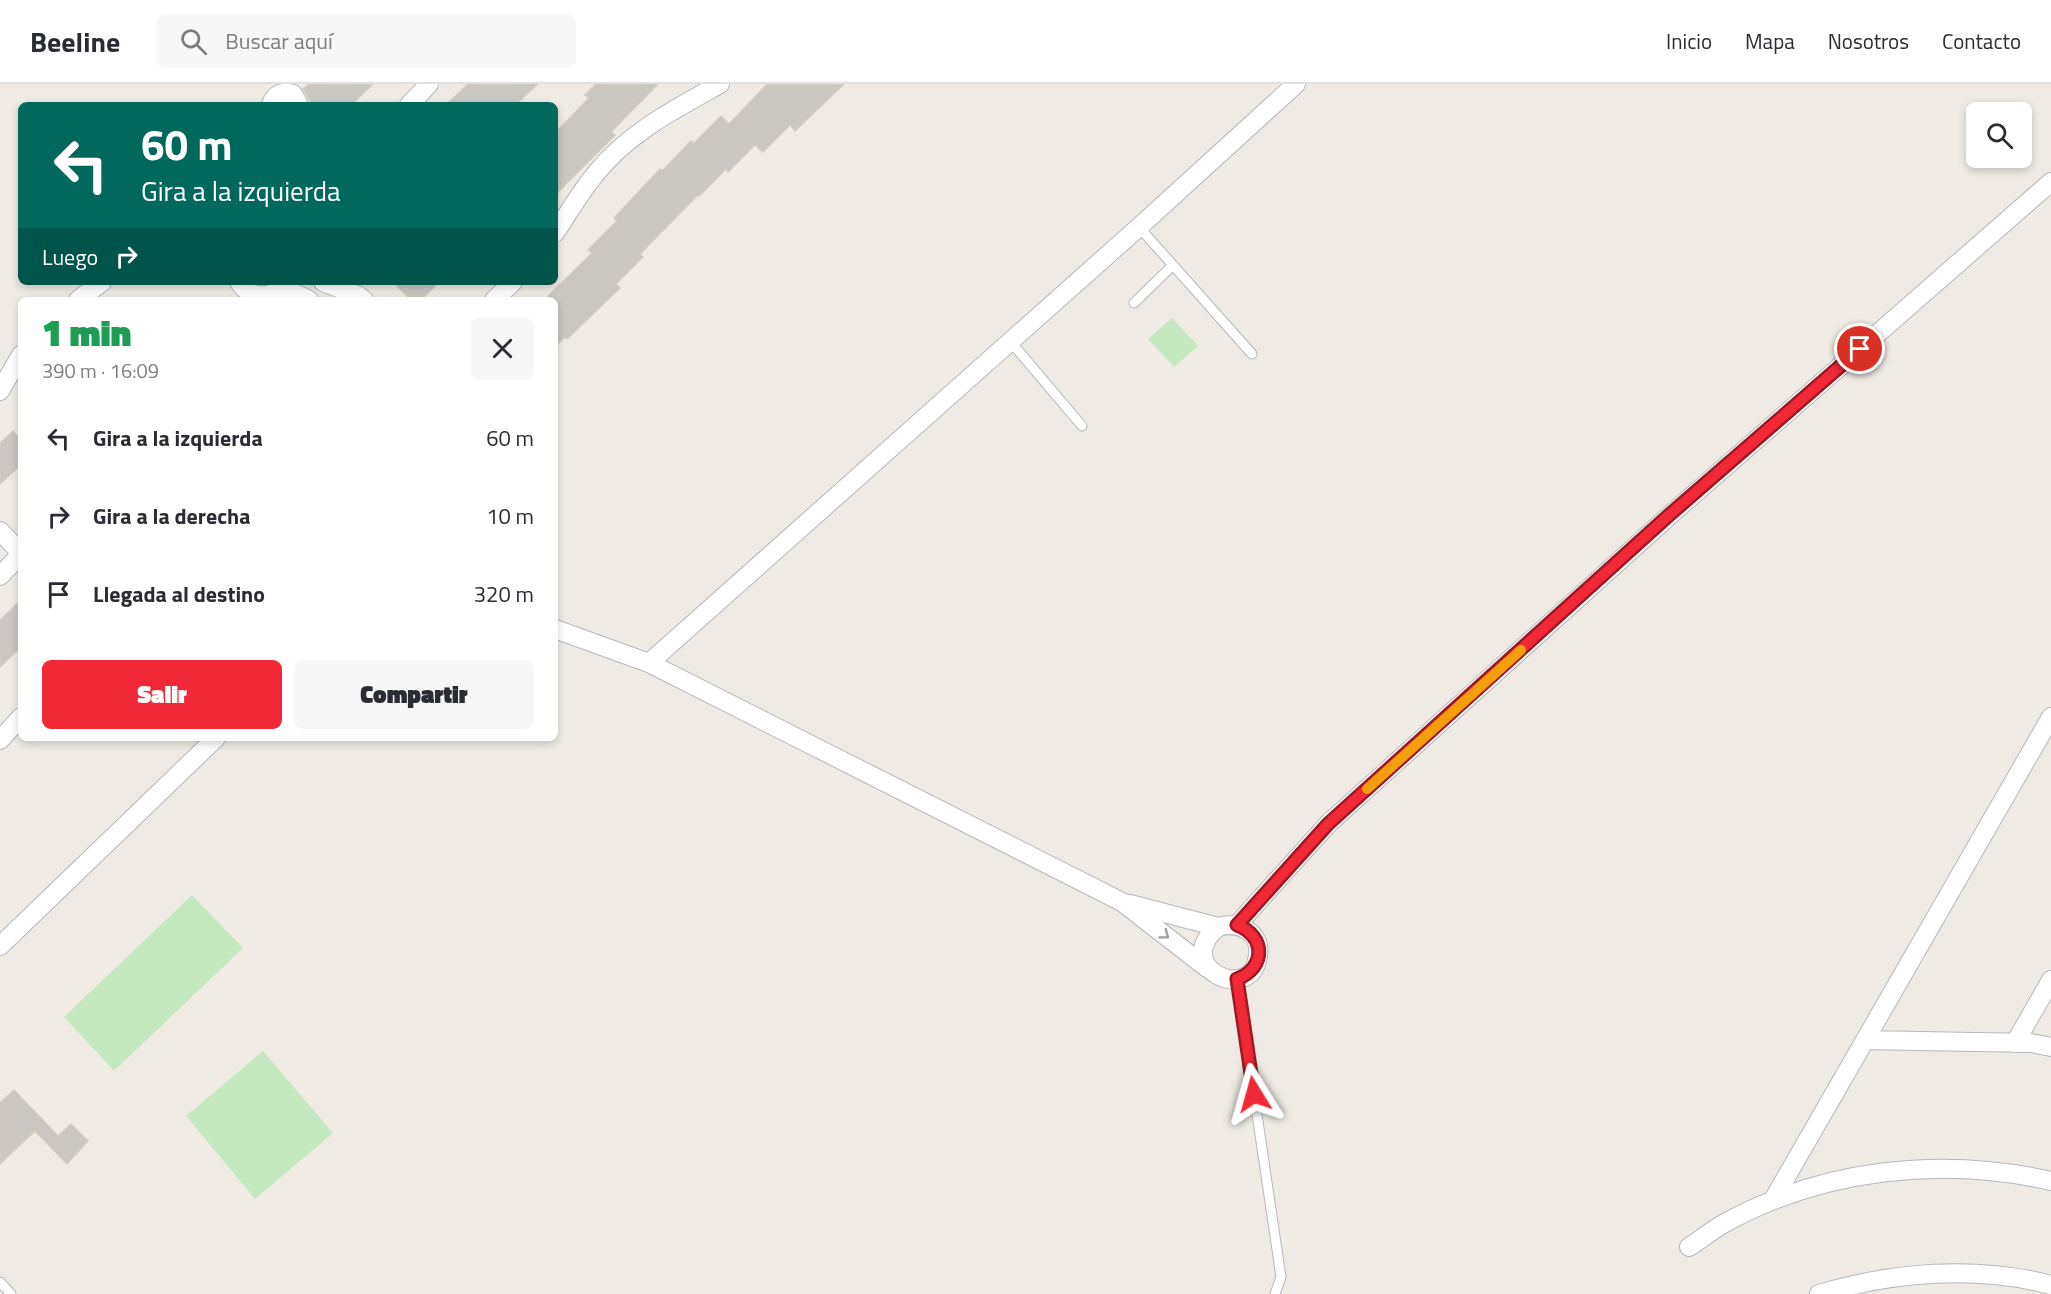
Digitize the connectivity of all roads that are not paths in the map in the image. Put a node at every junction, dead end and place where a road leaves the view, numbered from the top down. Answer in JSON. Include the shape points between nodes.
{"nodes":[{"id":1,"x":429,"y":84,"type":"edge"},
{"id":2,"x":692,"y":84,"type":"edge"},
{"id":3,"x":720,"y":84,"type":"edge"},
{"id":4,"x":1296,"y":84,"type":"edge"},
{"id":5,"x":272,"y":102,"type":"edge"},
{"id":6,"x":297,"y":102,"type":"edge"},
{"id":7,"x":412,"y":102,"type":"edge"},
{"id":8,"x":664,"y":116,"type":"junction"},
{"id":9,"x":2051,"y":182,"type":"edge"},
{"id":10,"x":558,"y":227,"type":"edge"},
{"id":11,"x":1138,"y":228,"type":"junction"},
{"id":12,"x":1173,"y":265,"type":"junction"},
{"id":13,"x":98,"y":285,"type":"edge"},
{"id":14,"x":241,"y":285,"type":"edge"},
{"id":15,"x":283,"y":285,"type":"edge"},
{"id":16,"x":331,"y":285,"type":"edge"},
{"id":17,"x":510,"y":285,"type":"edge"},
{"id":18,"x":82,"y":297,"type":"edge"},
{"id":19,"x":304,"y":297,"type":"edge"},
{"id":20,"x":360,"y":297,"type":"edge"},
{"id":21,"x":497,"y":297,"type":"edge"},
{"id":22,"x":1134,"y":303,"type":"dead end"},
{"id":23,"x":1010,"y":341,"type":"junction"},
{"id":24,"x":1252,"y":354,"type":"dead end"},
{"id":25,"x":18,"y":357,"type":"edge"},
{"id":26,"x":18,"y":360,"type":"edge"},
{"id":27,"x":0,"y":368,"type":"edge"},
{"id":28,"x":0,"y":391,"type":"edge"},
{"id":29,"x":1082,"y":426,"type":"dead end"},
{"id":30,"x":0,"y":531,"type":"edge"},
{"id":31,"x":18,"y":551,"type":"edge"},
{"id":32,"x":18,"y":558,"type":"edge"},
{"id":33,"x":6,"y":573,"type":"edge"},
{"id":34,"x":558,"y":633,"type":"edge"},
{"id":35,"x":649,"y":663,"type":"junction"},
{"id":36,"x":2051,"y":719,"type":"edge"},
{"id":37,"x":18,"y":720,"type":"edge"},
{"id":38,"x":0,"y":740,"type":"edge"},
{"id":39,"x":213,"y":741,"type":"edge"},
{"id":40,"x":1122,"y":902,"type":"junction"},
{"id":41,"x":1237,"y":925,"type":"junction"},
{"id":42,"x":1218,"y":927,"type":"junction"},
{"id":43,"x":0,"y":946,"type":"edge"},
{"id":44,"x":1208,"y":968,"type":"junction"},
{"id":45,"x":1237,"y":979,"type":"junction"},
{"id":46,"x":2051,"y":980,"type":"edge"},
{"id":47,"x":1865,"y":1040,"type":"junction"},
{"id":48,"x":2015,"y":1043,"type":"junction"},
{"id":49,"x":2051,"y":1047,"type":"edge"},
{"id":50,"x":2051,"y":1181,"type":"edge"},
{"id":51,"x":1773,"y":1200,"type":"junction"},
{"id":52,"x":1689,"y":1247,"type":"dead end"},
{"id":53,"x":0,"y":1282,"type":"edge"},
{"id":54,"x":2051,"y":1285,"type":"edge"},
{"id":55,"x":11,"y":1294,"type":"edge"},
{"id":56,"x":1275,"y":1294,"type":"edge"},
{"id":57,"x":1819,"y":1294,"type":"edge"}],
"edges":[{"from":1,"to":7,"type":"street"},
{"from":2,"to":8,"type":"street"},
{"from":3,"to":8,"type":"street"},
{"from":4,"to":11,"type":"street"},
{"from":5,"to":6,"type":"street","via":[[285,92],[293,94]]},
{"from":8,"to":10,"type":"street","via":[[631,139],[598,171]]},
{"from":9,"to":41,"type":"street","via":[[1668,516],[1328,824]]},
{"from":11,"to":12,"type":"lane"},
{"from":11,"to":23,"type":"street"},
{"from":12,"to":22,"type":"lane"},
{"from":12,"to":24,"type":"lane"},
{"from":13,"to":18,"type":"street"},
{"from":14,"to":15,"type":"street","via":[[258,296],[267,296]]},
{"from":15,"to":19,"type":"street"},
{"from":16,"to":20,"type":"street"},
{"from":17,"to":21,"type":"street"},
{"from":23,"to":29,"type":"lane"},
{"from":23,"to":35,"type":"street"},
{"from":25,"to":27,"type":"street"},
{"from":26,"to":28,"type":"street"},
{"from":30,"to":31,"type":"street"},
{"from":32,"to":33,"type":"street"},
{"from":34,"to":35,"type":"street"},
{"from":35,"to":40,"type":"street"},
{"from":36,"to":47,"type":"street"},
{"from":37,"to":38,"type":"street"},
{"from":39,"to":43,"type":"street"},
{"from":40,"to":42,"type":"street"},
{"from":40,"to":44,"type":"street","one_way":true},
{"from":41,"to":42,"type":"street"},
{"from":41,"to":45,"type":"street","via":[[1256,940],[1258,956],[1251,971]]},
{"from":42,"to":44,"type":"street","via":[[1205,942],[1203,952]]},
{"from":44,"to":45,"type":"street","via":[[1220,978]]},
{"from":45,"to":56,"type":"lane","via":[[1281,1277]]},
{"from":46,"to":48,"type":"street"},
{"from":47,"to":48,"type":"street"},
{"from":47,"to":51,"type":"street"},
{"from":48,"to":49,"type":"street"},
{"from":50,"to":51,"type":"street","via":[[1982,1171],[1914,1168],[1852,1177]]},
{"from":51,"to":52,"type":"street","via":[[1720,1225]]},
{"from":53,"to":55,"type":"lane"},
{"from":54,"to":57,"type":"street","via":[[2029,1279],[1934,1272]]}]}
